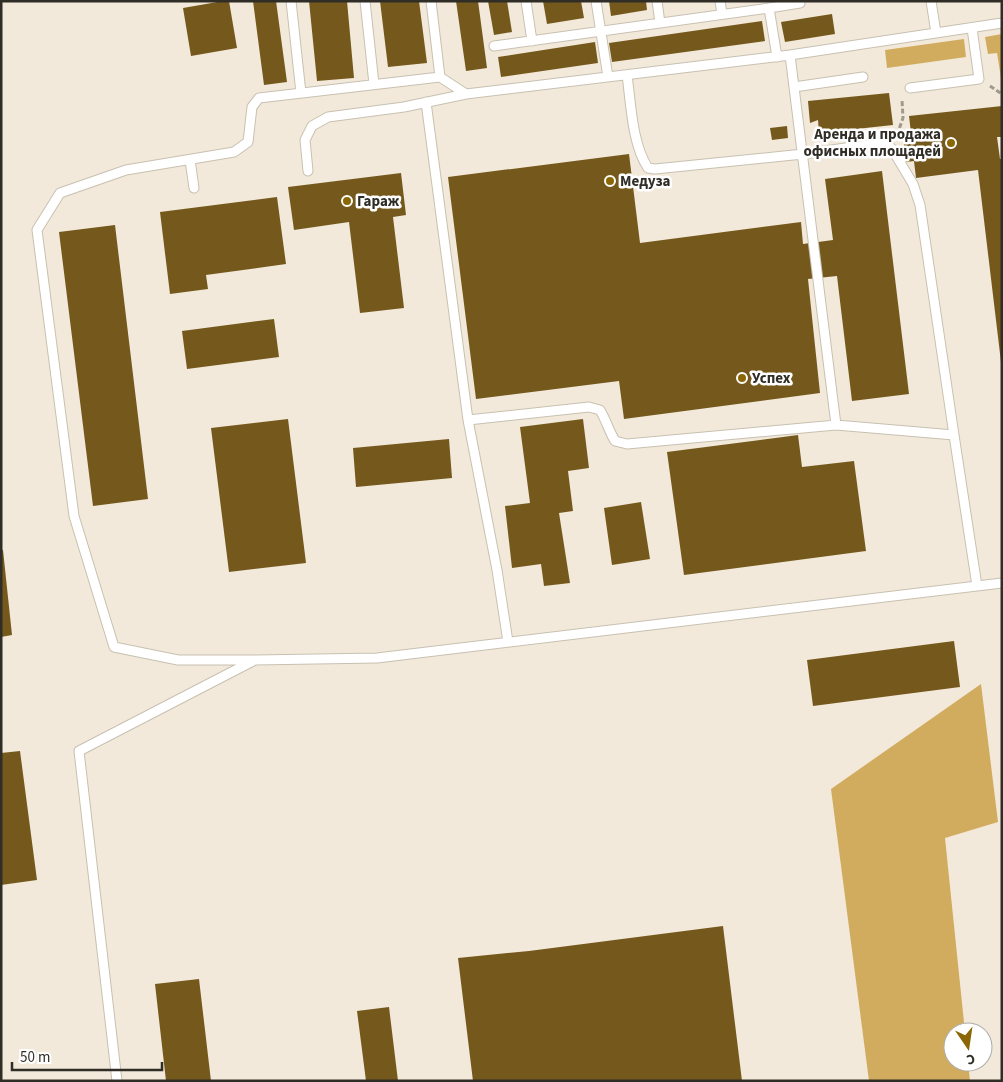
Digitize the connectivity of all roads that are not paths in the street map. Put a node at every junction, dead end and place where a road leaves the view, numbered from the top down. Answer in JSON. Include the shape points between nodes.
{"nodes":[{"id":1,"x":291,"y":1,"type":"edge"},
{"id":2,"x":365,"y":1,"type":"edge"},
{"id":3,"x":431,"y":1,"type":"edge"},
{"id":4,"x":526,"y":1,"type":"edge"},
{"id":5,"x":596,"y":1,"type":"edge"},
{"id":6,"x":657,"y":1,"type":"edge"},
{"id":7,"x":720,"y":1,"type":"edge"},
{"id":8,"x":800,"y":1,"type":"edge"},
{"id":9,"x":931,"y":1,"type":"edge"},
{"id":10,"x":769,"y":8,"type":"junction"},
{"id":11,"x":722,"y":14,"type":"junction"},
{"id":12,"x":660,"y":23,"type":"junction"},
{"id":13,"x":1002,"y":23,"type":"edge"},
{"id":14,"x":972,"y":28,"type":"junction"},
{"id":15,"x":602,"y":31,"type":"junction"},
{"id":16,"x":936,"y":33,"type":"junction"},
{"id":17,"x":532,"y":41,"type":"junction"},
{"id":18,"x":494,"y":46,"type":"dead end"},
{"id":19,"x":790,"y":55,"type":"junction"},
{"id":20,"x":777,"y":57,"type":"junction"},
{"id":21,"x":627,"y":75,"type":"junction"},
{"id":22,"x":440,"y":77,"type":"junction"},
{"id":23,"x":608,"y":77,"type":"junction"},
{"id":24,"x":863,"y":77,"type":"dead end"},
{"id":25,"x":374,"y":84,"type":"junction"},
{"id":26,"x":794,"y":87,"type":"junction"},
{"id":27,"x":910,"y":88,"type":"road end"},
{"id":28,"x":301,"y":93,"type":"junction"},
{"id":29,"x":466,"y":94,"type":"junction"},
{"id":30,"x":426,"y":102,"type":"junction"},
{"id":31,"x":803,"y":154,"type":"junction"},
{"id":32,"x":190,"y":160,"type":"junction"},
{"id":33,"x":308,"y":171,"type":"dead end"},
{"id":34,"x":194,"y":188,"type":"dead end"},
{"id":35,"x":468,"y":420,"type":"junction"},
{"id":36,"x":836,"y":425,"type":"junction"},
{"id":37,"x":954,"y":435,"type":"junction"},
{"id":38,"x":1002,"y":583,"type":"edge"},
{"id":39,"x":977,"y":586,"type":"junction"},
{"id":40,"x":508,"y":642,"type":"junction"},
{"id":41,"x":255,"y":660,"type":"junction"},
{"id":42,"x":117,"y":1081,"type":"edge"}],
"edges":[{"from":1,"to":28,"type":"lane"},
{"from":2,"to":25,"type":"lane"},
{"from":3,"to":22,"type":"lane"},
{"from":4,"to":17,"type":"lane"},
{"from":5,"to":15,"type":"lane"},
{"from":6,"to":12,"type":"lane"},
{"from":7,"to":11,"type":"lane"},
{"from":8,"to":10,"type":"lane"},
{"from":9,"to":16,"type":"lane"},
{"from":10,"to":11,"type":"lane"},
{"from":10,"to":20,"type":"lane"},
{"from":11,"to":12,"type":"lane"},
{"from":12,"to":15,"type":"lane"},
{"from":13,"to":14,"type":"lane"},
{"from":14,"to":16,"type":"lane"},
{"from":14,"to":27,"type":"lane","via":[[978,79]]},
{"from":15,"to":17,"type":"lane"},
{"from":15,"to":23,"type":"lane"},
{"from":16,"to":19,"type":"lane"},
{"from":17,"to":18,"type":"lane"},
{"from":19,"to":20,"type":"lane"},
{"from":19,"to":26,"type":"lane"},
{"from":20,"to":21,"type":"lane"},
{"from":21,"to":23,"type":"lane"},
{"from":21,"to":31,"type":"lane","via":[[636,141],[648,168]]},
{"from":22,"to":25,"type":"lane"},
{"from":22,"to":29,"type":"lane"},
{"from":23,"to":29,"type":"lane"},
{"from":24,"to":26,"type":"lane"},
{"from":25,"to":28,"type":"lane"},
{"from":26,"to":31,"type":"lane"},
{"from":28,"to":32,"type":"lane","via":[[259,98],[252,107],[248,142],[234,152]]},
{"from":29,"to":30,"type":"lane"},
{"from":30,"to":33,"type":"lane","via":[[328,117],[312,126],[305,140]]},
{"from":30,"to":35,"type":"lane"},
{"from":31,"to":36,"type":"lane"},
{"from":31,"to":37,"type":"lane","via":[[881,143],[892,148],[913,184],[920,205]]},
{"from":32,"to":34,"type":"lane"},
{"from":32,"to":41,"type":"lane","via":[[126,170],[60,193],[37,230],[74,516],[114,647],[178,660]]},
{"from":35,"to":36,"type":"lane","via":[[589,407],[600,410],[615,441],[627,444]]},
{"from":35,"to":40,"type":"lane"},
{"from":36,"to":37,"type":"lane"},
{"from":37,"to":39,"type":"lane"},
{"from":38,"to":39,"type":"lane"},
{"from":39,"to":40,"type":"lane"},
{"from":40,"to":41,"type":"lane","via":[[377,658]]},
{"from":41,"to":42,"type":"lane","via":[[79,751]]}]}
